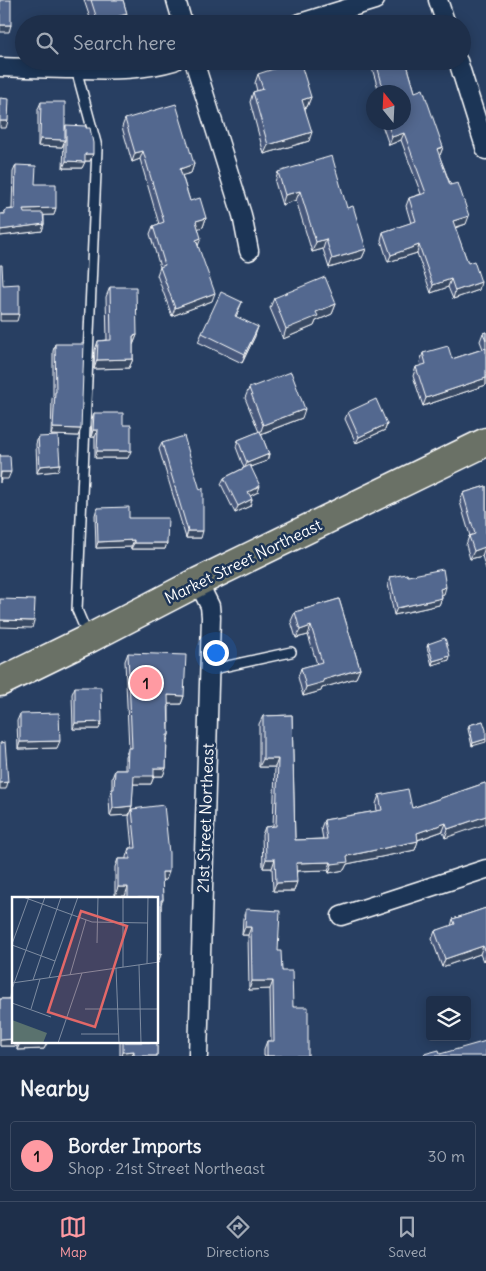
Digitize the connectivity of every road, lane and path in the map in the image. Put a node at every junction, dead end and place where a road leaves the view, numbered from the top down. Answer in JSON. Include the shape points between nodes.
{"nodes":[{"id":1,"x":176,"y":0,"type":"edge"},
{"id":2,"x":375,"y":0,"type":"edge"},
{"id":3,"x":438,"y":0,"type":"edge"},
{"id":4,"x":180,"y":15,"type":"edge"},
{"id":5,"x":326,"y":15,"type":"edge"},
{"id":6,"x":443,"y":15,"type":"edge"},
{"id":7,"x":0,"y":67,"type":"edge"},
{"id":8,"x":15,"y":67,"type":"edge"},
{"id":9,"x":76,"y":70,"type":"edge"},
{"id":10,"x":197,"y":70,"type":"edge"},
{"id":11,"x":461,"y":70,"type":"edge"},
{"id":12,"x":486,"y":150,"type":"edge"},
{"id":13,"x":249,"y":251,"type":"dead end"},
{"id":14,"x":486,"y":442,"type":"edge"},
{"id":15,"x":198,"y":582,"type":"junction"},
{"id":16,"x":90,"y":638,"type":"junction"},
{"id":17,"x":291,"y":652,"type":"dead end"},
{"id":18,"x":209,"y":670,"type":"junction"},
{"id":19,"x":0,"y":682,"type":"edge"},
{"id":20,"x":486,"y":869,"type":"edge"},
{"id":21,"x":341,"y":916,"type":"dead end"},
{"id":22,"x":198,"y":1056,"type":"edge"}],
"edges":[{"from":1,"to":4,"type":"street"},
{"from":2,"to":5,"type":"street"},
{"from":3,"to":6,"type":"street"},
{"from":7,"to":8,"type":"street"},
{"from":9,"to":16,"type":"lane","via":[[97,149],[77,610]]},
{"from":10,"to":13,"type":"street","via":[[242,215]]},
{"from":11,"to":12,"type":"street"},
{"from":14,"to":15,"type":"main road","name":"Market Street Northeast"},
{"from":15,"to":16,"type":"main road","name":"Market Street Northeast"},
{"from":15,"to":18,"type":"street","name":"21st Street Northeast","via":[[210,606]]},
{"from":16,"to":19,"type":"main road","name":"Market Street Northeast"},
{"from":17,"to":18,"type":"lane"},
{"from":18,"to":22,"type":"street","name":"21st Street Northeast"},
{"from":20,"to":21,"type":"street"}]}
